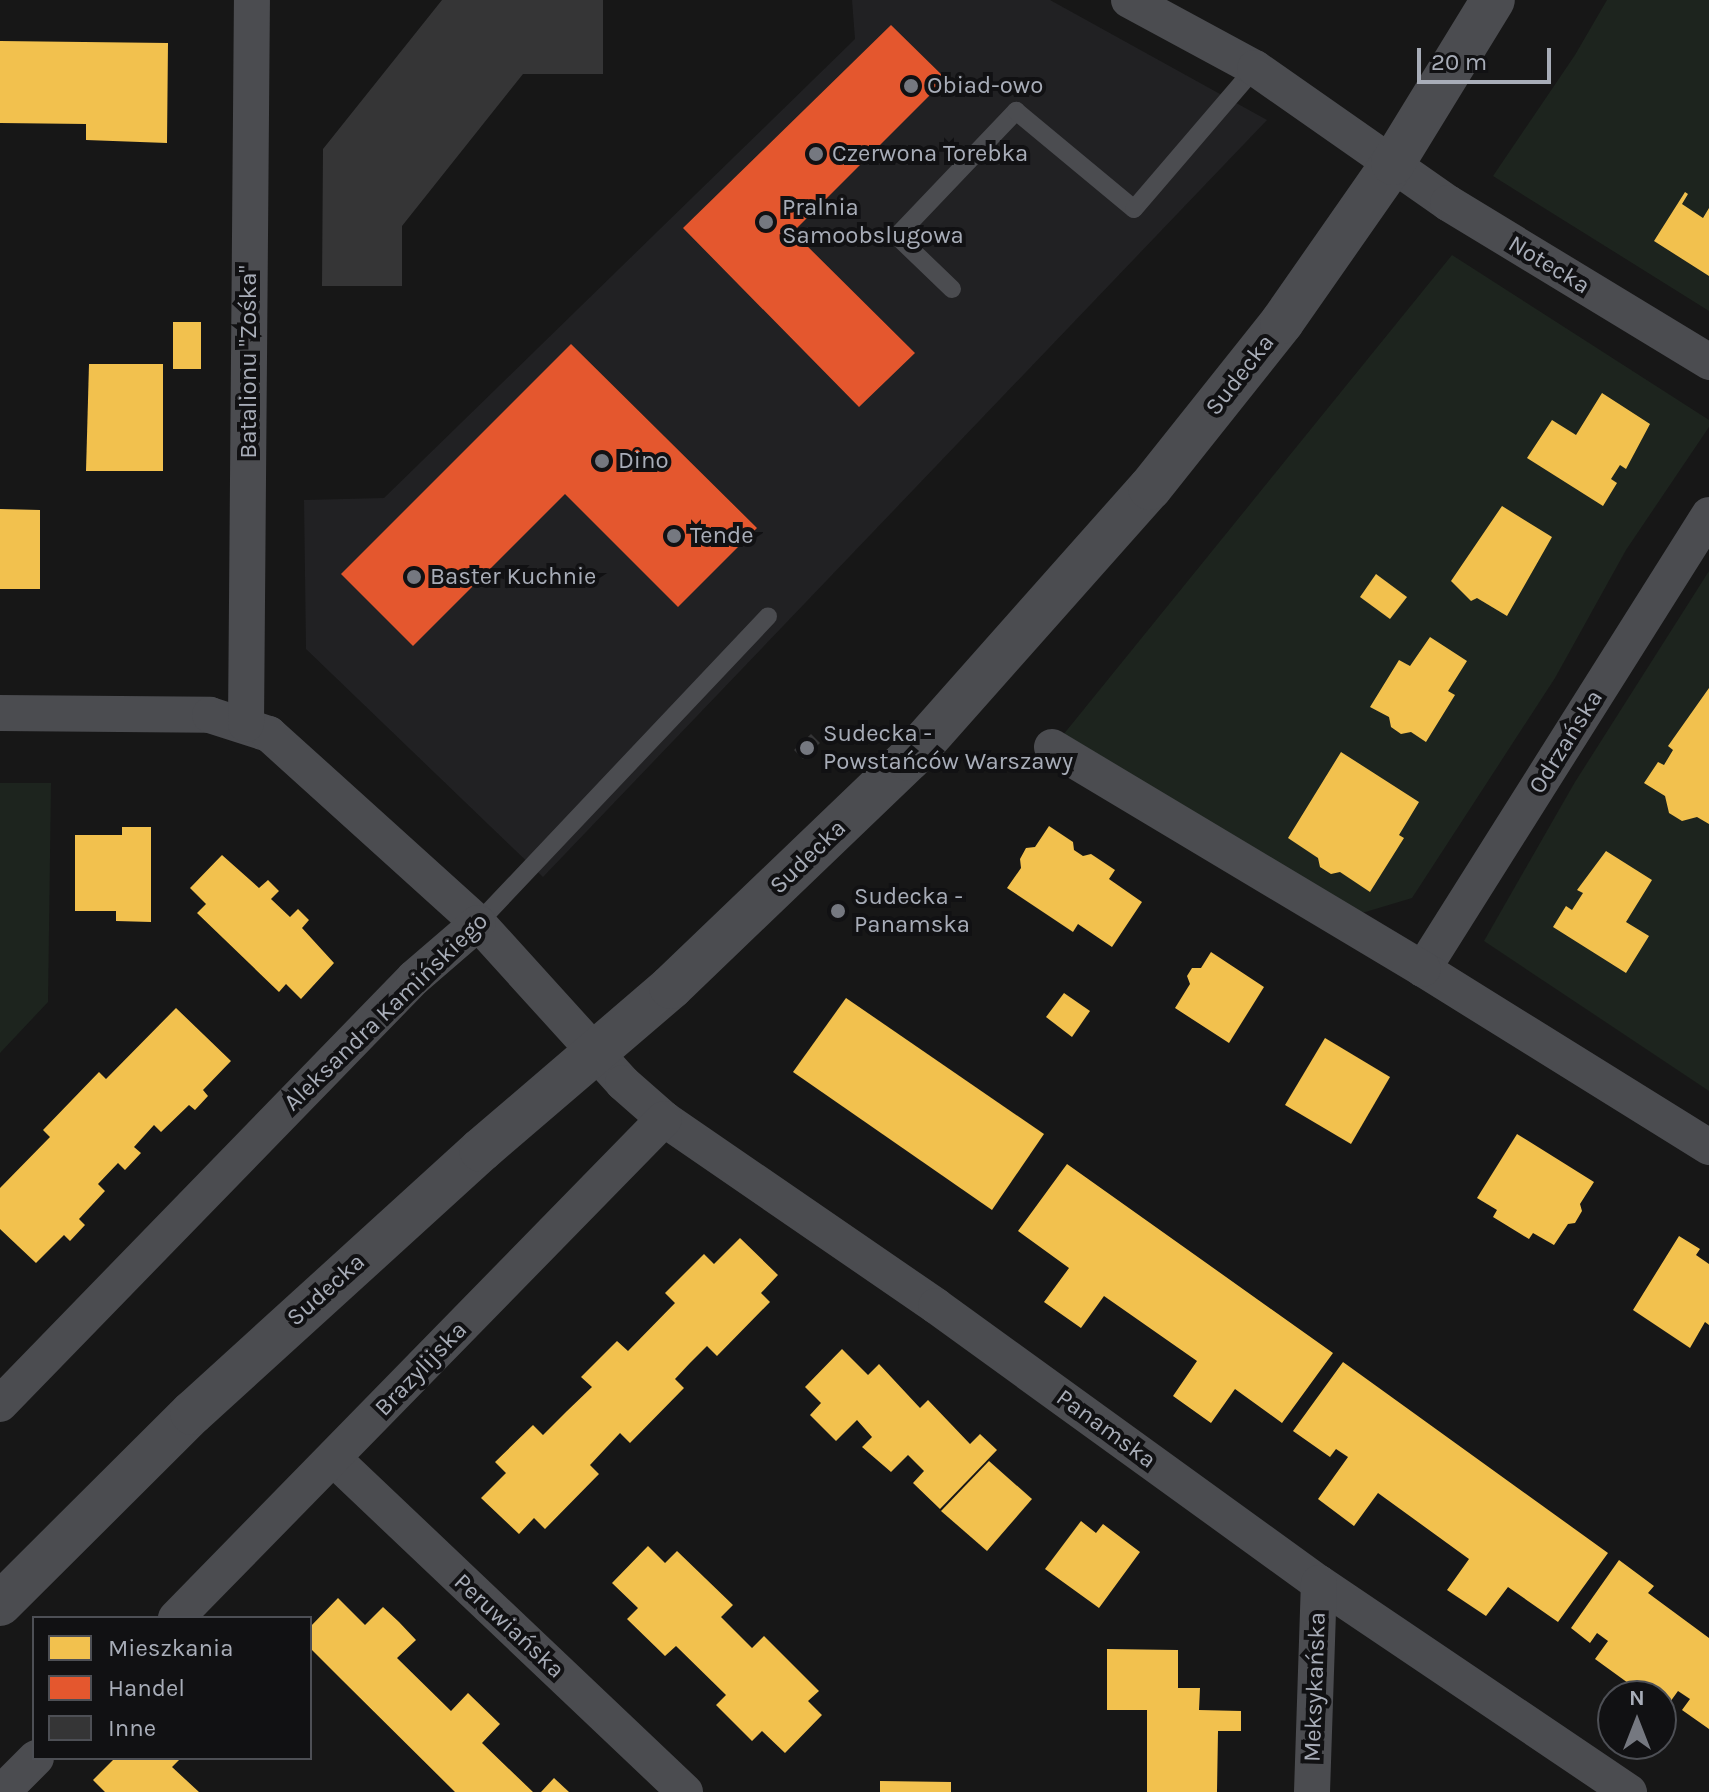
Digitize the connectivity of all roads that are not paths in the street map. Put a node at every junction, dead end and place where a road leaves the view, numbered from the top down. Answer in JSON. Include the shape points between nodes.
{"nodes":[{"id":1,"x":252,"y":0,"type":"edge"},
{"id":2,"x":1129,"y":0,"type":"edge"},
{"id":3,"x":1493,"y":0,"type":"edge"},
{"id":4,"x":1255,"y":68,"type":"junction"},
{"id":5,"x":1393,"y":163,"type":"junction"},
{"id":6,"x":952,"y":289,"type":"dead end"},
{"id":7,"x":1709,"y":362,"type":"edge"},
{"id":8,"x":1709,"y":515,"type":"edge"},
{"id":9,"x":768,"y":616,"type":"dead end"},
{"id":10,"x":0,"y":713,"type":"edge"},
{"id":11,"x":246,"y":724,"type":"junction"},
{"id":12,"x":1052,"y":747,"type":"dead end"},
{"id":13,"x":478,"y":923,"type":"junction"},
{"id":14,"x":1423,"y":969,"type":"junction"},
{"id":15,"x":596,"y":1050,"type":"junction"},
{"id":16,"x":664,"y":1119,"type":"junction"},
{"id":17,"x":1709,"y":1147,"type":"edge"},
{"id":18,"x":0,"y":1404,"type":"edge"},
{"id":19,"x":334,"y":1459,"type":"junction"},
{"id":20,"x":1319,"y":1583,"type":"junction"},
{"id":21,"x":0,"y":1604,"type":"edge"},
{"id":22,"x":178,"y":1616,"type":"edge"},
{"id":23,"x":34,"y":1760,"type":"edge"},
{"id":24,"x":2,"y":1792,"type":"edge"},
{"id":25,"x":685,"y":1792,"type":"edge"},
{"id":26,"x":1312,"y":1792,"type":"edge"},
{"id":27,"x":1629,"y":1792,"type":"edge"}],
"edges":[{"from":1,"to":11,"type":"street","name":"Batalionu \"Zośka\""},
{"from":2,"to":4,"type":"street","name":"Notecka"},
{"from":3,"to":5,"type":"street","name":"Sudecka"},
{"from":4,"to":5,"type":"street","name":"Notecka"},
{"from":4,"to":6,"type":"lane","via":[[1134,209],[1016,111],[897,236]]},
{"from":5,"to":7,"type":"street","name":"Notecka","via":[[1448,203]]},
{"from":5,"to":15,"type":"street","name":"Sudecka","via":[[1282,322],[1150,488],[1002,657],[823,844]]},
{"from":8,"to":14,"type":"street","name":"Odrzańska"},
{"from":9,"to":13,"type":"lane","name":"Aleksandra Kamińskiego"},
{"from":10,"to":11,"type":"street","name":"Panamska","via":[[167,712]]},
{"from":11,"to":13,"type":"street","name":"Panamska","via":[[269,734],[317,774]]},
{"from":12,"to":14,"type":"street"},
{"from":13,"to":15,"type":"street","name":"Panamska"},
{"from":13,"to":18,"type":"street","name":"Aleksandra Kamińskiego","via":[[414,978]]},
{"from":14,"to":17,"type":"street"},
{"from":15,"to":16,"type":"street","name":"Panamska"},
{"from":15,"to":21,"type":"street","name":"Sudecka","via":[[192,1413]]},
{"from":16,"to":19,"type":"street","name":"Brazylijska"},
{"from":16,"to":20,"type":"street","name":"Panamska","via":[[936,1306]]},
{"from":19,"to":22,"type":"street","name":"Brazylijska"},
{"from":19,"to":25,"type":"street","name":"Peruwiańska"},
{"from":20,"to":26,"type":"street","name":"Meksykańska"},
{"from":20,"to":27,"type":"street","name":"Panamska"},
{"from":23,"to":24,"type":"street"}]}
